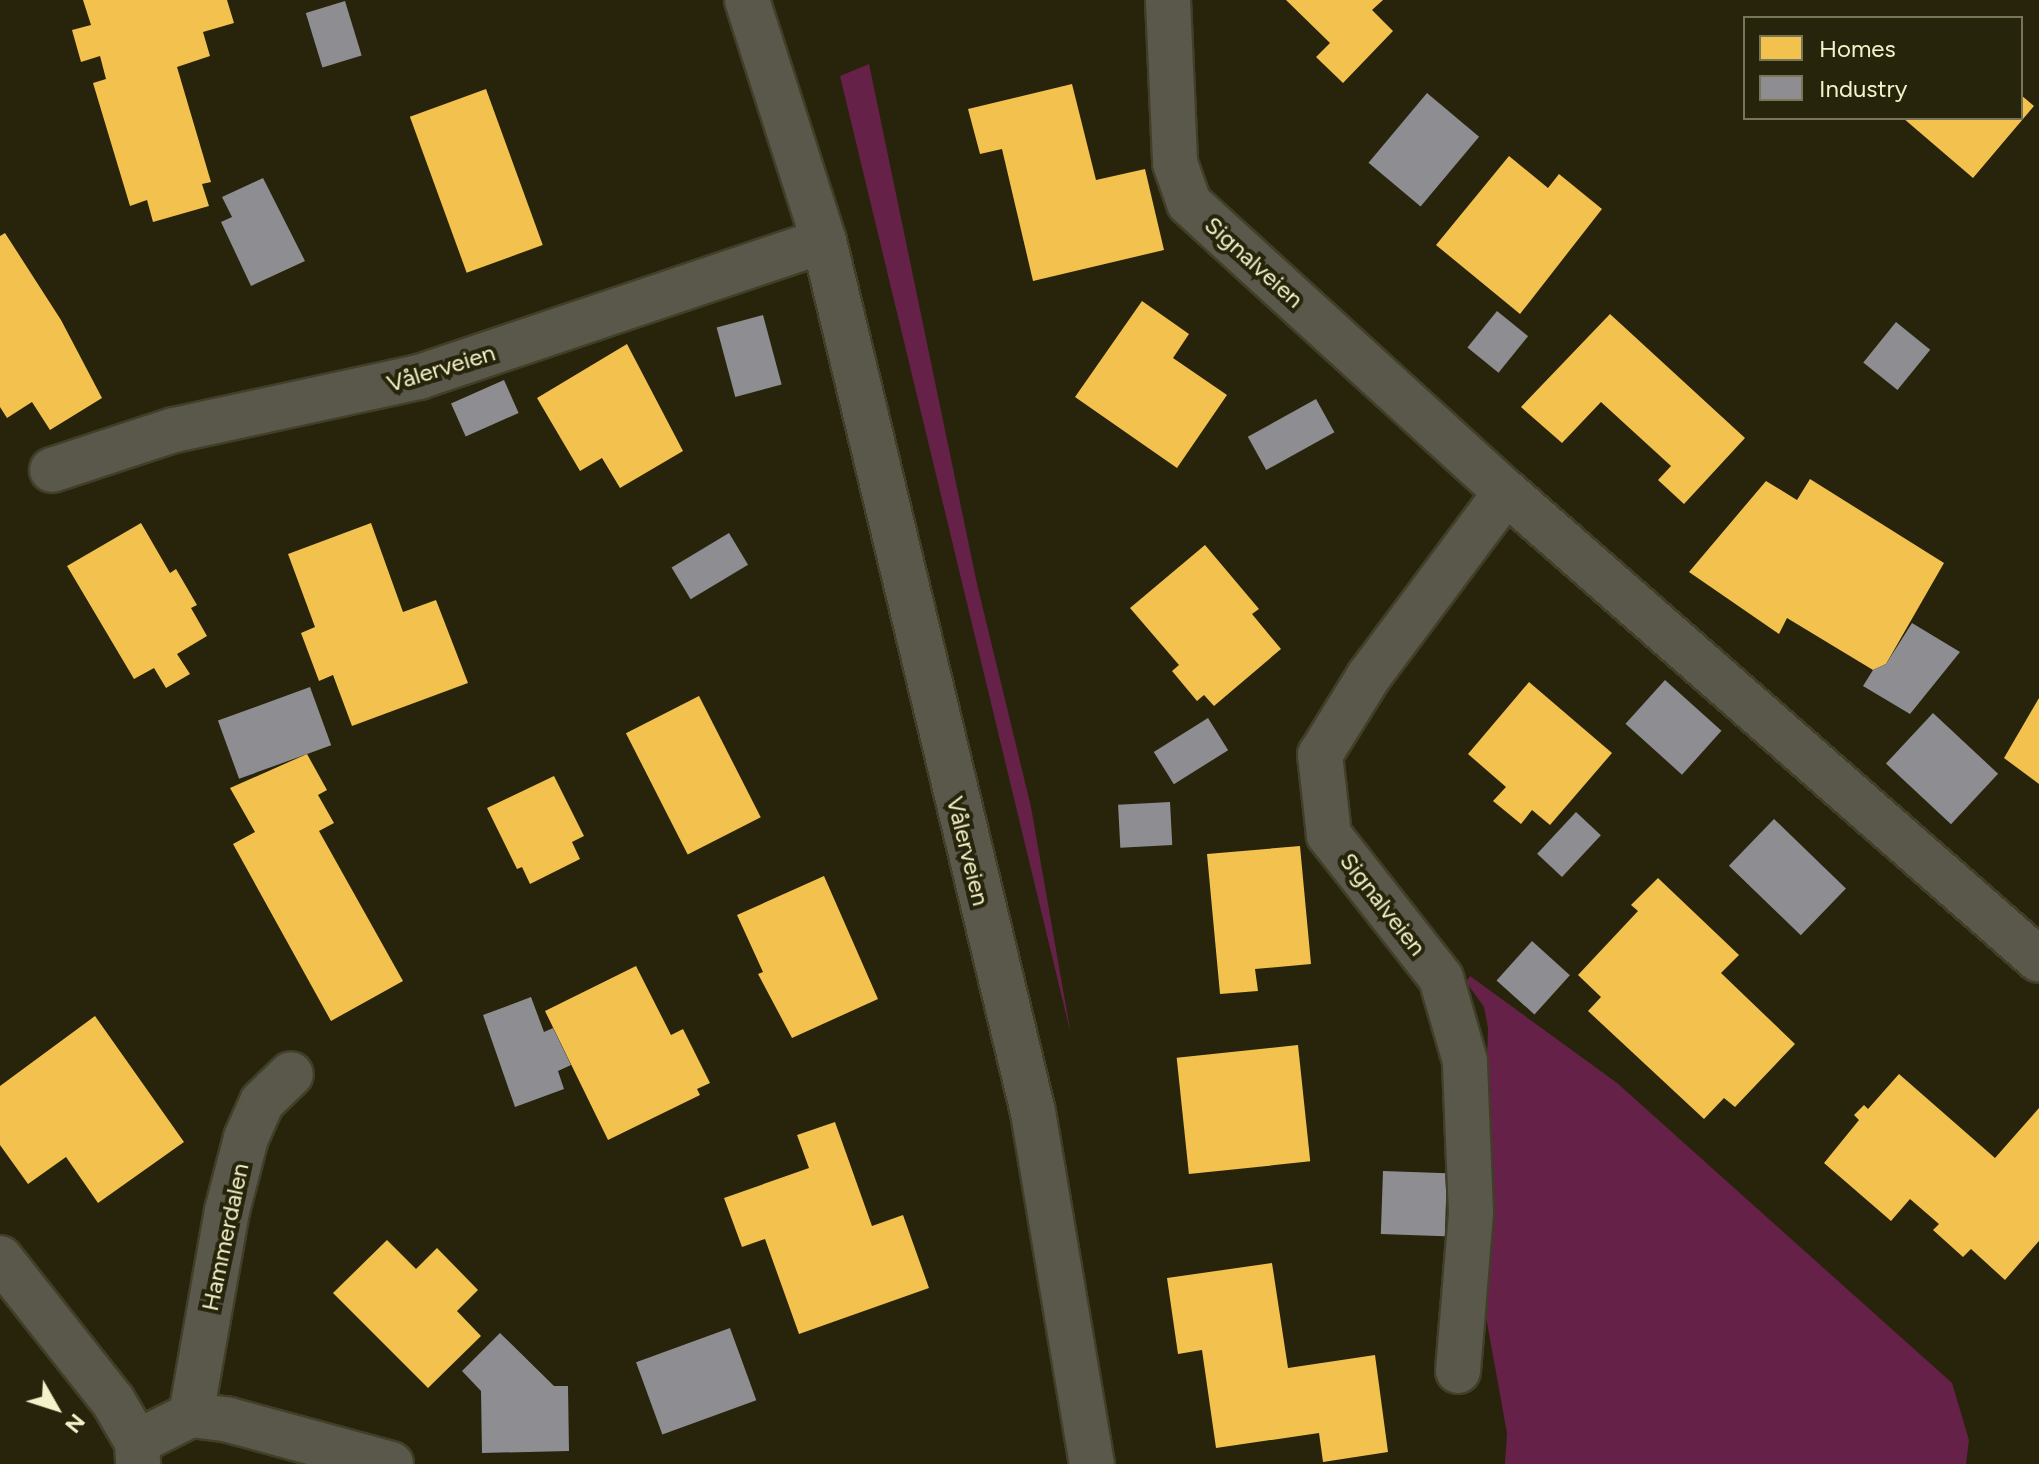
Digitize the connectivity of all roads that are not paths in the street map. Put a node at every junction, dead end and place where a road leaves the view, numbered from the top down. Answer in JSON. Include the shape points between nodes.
{"nodes":[{"id":1,"x":747,"y":0,"type":"edge"},
{"id":2,"x":1168,"y":0,"type":"edge"},
{"id":3,"x":824,"y":241,"type":"junction"},
{"id":4,"x":52,"y":470,"type":"dead end"},
{"id":5,"x":1506,"y":492,"type":"junction"},
{"id":6,"x":2039,"y":960,"type":"edge"},
{"id":7,"x":291,"y":1074,"type":"dead end"},
{"id":8,"x":0,"y":1258,"type":"edge"},
{"id":9,"x":1458,"y":1371,"type":"dead end"},
{"id":10,"x":191,"y":1415,"type":"junction"},
{"id":11,"x":137,"y":1453,"type":"edge"},
{"id":12,"x":391,"y":1464,"type":"edge"},
{"id":13,"x":1092,"y":1464,"type":"edge"}],
"edges":[{"from":1,"to":3,"type":"street","name":"Vålerveien"},
{"from":2,"to":5,"type":"street","name":"Signalveien","via":[[1175,163],[1189,203]]},
{"from":3,"to":4,"type":"street","name":"Vålerveien","via":[[419,377],[174,430]]},
{"from":3,"to":13,"type":"street","name":"Vålerveien","via":[[1033,1112]]},
{"from":5,"to":6,"type":"street","name":"Signalveien"},
{"from":5,"to":9,"type":"street","name":"Signalveien","via":[[1369,676],[1320,755],[1329,835],[1441,978],[1465,1061],[1471,1213]]},
{"from":7,"to":10,"type":"street","name":"Hammerdalen","via":[[262,1102],[246,1138],[227,1211]]},
{"from":8,"to":11,"type":"street","via":[[113,1401]]},
{"from":10,"to":11,"type":"street"},
{"from":10,"to":12,"type":"street","via":[[229,1420]]}]}
